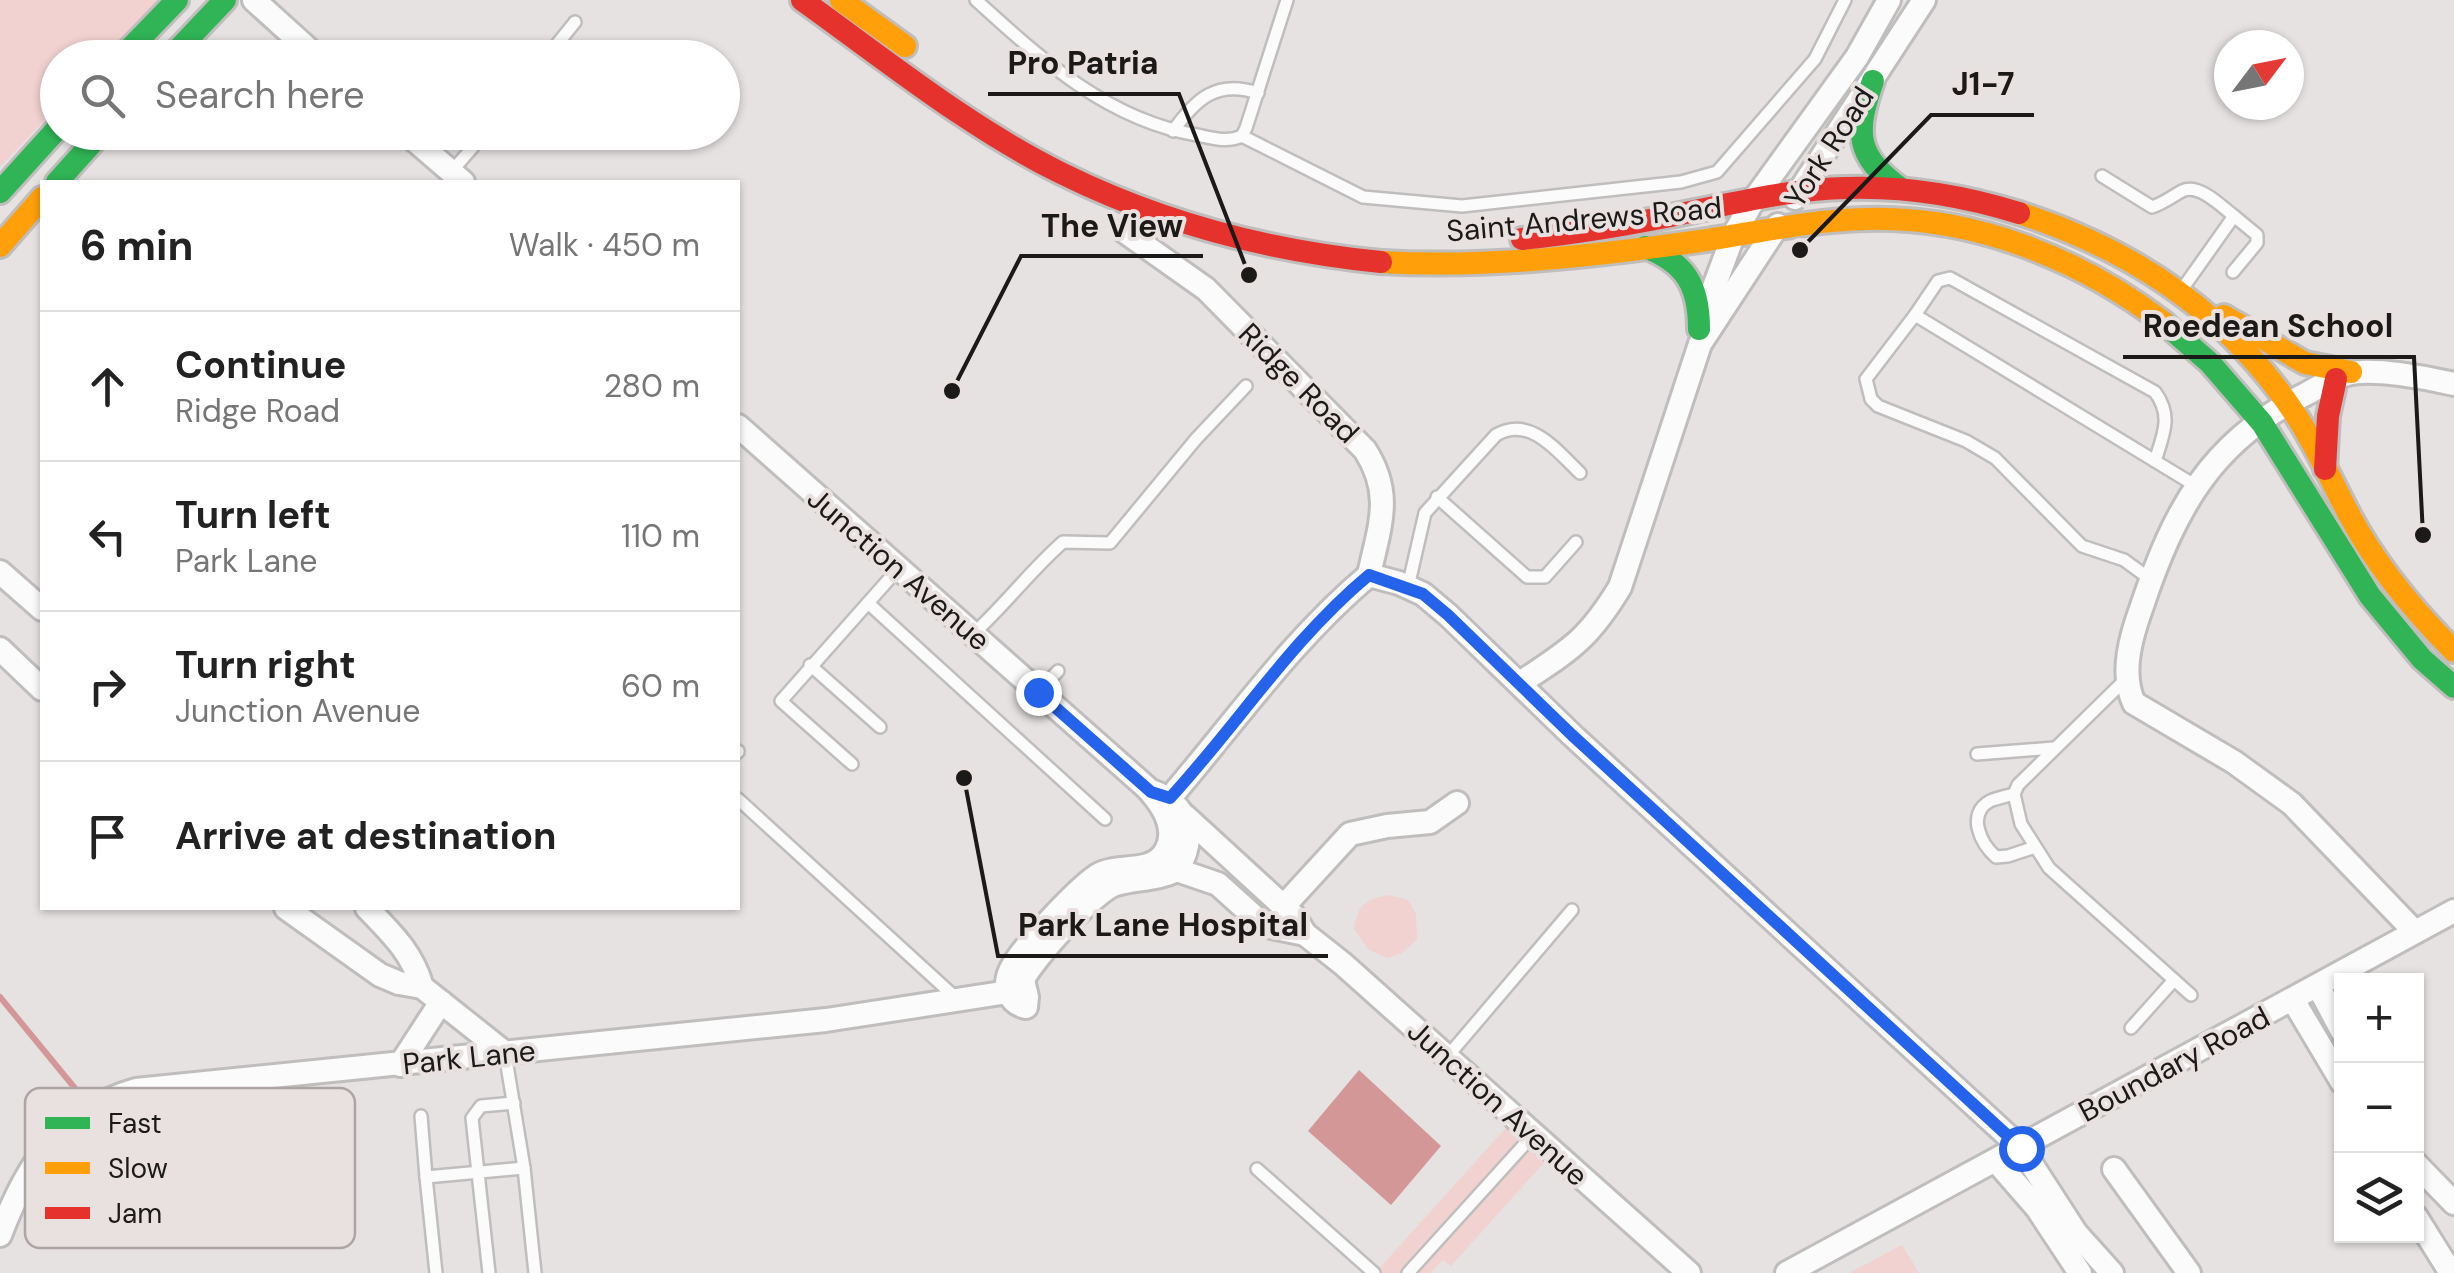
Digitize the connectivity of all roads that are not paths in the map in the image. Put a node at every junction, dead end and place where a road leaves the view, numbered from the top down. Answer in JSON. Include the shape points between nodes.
{"nodes":[{"id":1,"x":177,"y":0,"type":"edge"},
{"id":2,"x":225,"y":0,"type":"edge"},
{"id":3,"x":254,"y":0,"type":"edge"},
{"id":4,"x":802,"y":0,"type":"edge"},
{"id":5,"x":841,"y":0,"type":"edge"},
{"id":6,"x":976,"y":0,"type":"edge"},
{"id":7,"x":1287,"y":0,"type":"edge"},
{"id":8,"x":1844,"y":0,"type":"edge"},
{"id":9,"x":1890,"y":0,"type":"edge"},
{"id":10,"x":1924,"y":0,"type":"edge"},
{"id":11,"x":575,"y":22,"type":"dead end"},
{"id":12,"x":138,"y":40,"type":"edge"},
{"id":13,"x":187,"y":40,"type":"edge"},
{"id":14,"x":298,"y":40,"type":"edge"},
{"id":15,"x":560,"y":40,"type":"edge"},
{"id":16,"x":918,"y":56,"type":"dead end"},
{"id":17,"x":1873,"y":80,"type":"junction"},
{"id":18,"x":1258,"y":93,"type":"junction"},
{"id":19,"x":1173,"y":131,"type":"junction"},
{"id":20,"x":1041,"y":136,"type":"dead end"},
{"id":21,"x":1242,"y":136,"type":"junction"},
{"id":22,"x":40,"y":148,"type":"edge"},
{"id":23,"x":86,"y":150,"type":"edge"},
{"id":24,"x":426,"y":150,"type":"edge"},
{"id":25,"x":474,"y":150,"type":"edge"},
{"id":26,"x":2102,"y":176,"type":"dead end"},
{"id":27,"x":457,"y":177,"type":"edge"},
{"id":28,"x":59,"y":180,"type":"edge"},
{"id":29,"x":1900,"y":188,"type":"junction"},
{"id":30,"x":0,"y":192,"type":"edge"},
{"id":31,"x":1798,"y":192,"type":"junction"},
{"id":32,"x":40,"y":200,"type":"edge"},
{"id":33,"x":1753,"y":201,"type":"junction"},
{"id":34,"x":2234,"y":216,"type":"junction"},
{"id":35,"x":1777,"y":226,"type":"junction"},
{"id":36,"x":1124,"y":231,"type":"dead end"},
{"id":37,"x":1734,"y":236,"type":"junction"},
{"id":38,"x":0,"y":246,"type":"edge"},
{"id":39,"x":1645,"y":248,"type":"junction"},
{"id":40,"x":2232,"y":272,"type":"dead end"},
{"id":41,"x":2185,"y":294,"type":"junction"},
{"id":42,"x":1915,"y":315,"type":"junction"},
{"id":43,"x":1699,"y":336,"type":"junction"},
{"id":44,"x":2343,"y":376,"type":"junction"},
{"id":45,"x":2454,"y":384,"type":"edge"},
{"id":46,"x":1246,"y":386,"type":"dead end"},
{"id":47,"x":2288,"y":403,"type":"junction"},
{"id":48,"x":2261,"y":422,"type":"junction"},
{"id":49,"x":740,"y":428,"type":"edge"},
{"id":50,"x":2155,"y":461,"type":"junction"},
{"id":51,"x":2325,"y":470,"type":"junction"},
{"id":52,"x":1580,"y":473,"type":"dead end"},
{"id":53,"x":2196,"y":486,"type":"junction"},
{"id":54,"x":1437,"y":498,"type":"junction"},
{"id":55,"x":1576,"y":542,"type":"dead end"},
{"id":56,"x":898,"y":569,"type":"junction"},
{"id":57,"x":0,"y":572,"type":"edge"},
{"id":58,"x":1369,"y":575,"type":"junction"},
{"id":59,"x":2150,"y":580,"type":"junction"},
{"id":60,"x":1408,"y":588,"type":"junction"},
{"id":61,"x":868,"y":603,"type":"junction"},
{"id":62,"x":40,"y":607,"type":"edge"},
{"id":63,"x":973,"y":634,"type":"junction"},
{"id":64,"x":0,"y":649,"type":"edge"},
{"id":65,"x":2454,"y":652,"type":"edge"},
{"id":66,"x":810,"y":666,"type":"junction"},
{"id":67,"x":1058,"y":671,"type":"dead end"},
{"id":68,"x":2126,"y":679,"type":"junction"},
{"id":69,"x":1520,"y":683,"type":"junction"},
{"id":70,"x":2454,"y":687,"type":"edge"},
{"id":71,"x":40,"y":688,"type":"edge"},
{"id":72,"x":1038,"y":692,"type":"junction"},
{"id":73,"x":880,"y":727,"type":"dead end"},
{"id":74,"x":2054,"y":748,"type":"junction"},
{"id":75,"x":1977,"y":754,"type":"dead end"},
{"id":76,"x":852,"y":764,"type":"dead end"},
{"id":77,"x":2014,"y":794,"type":"junction"},
{"id":78,"x":740,"y":800,"type":"edge"},
{"id":79,"x":1167,"y":803,"type":"junction"},
{"id":80,"x":1457,"y":803,"type":"dead end"},
{"id":81,"x":1105,"y":819,"type":"dead end"},
{"id":82,"x":2035,"y":847,"type":"junction"},
{"id":83,"x":1170,"y":863,"type":"junction"},
{"id":84,"x":1284,"y":906,"type":"junction"},
{"id":85,"x":289,"y":910,"type":"edge"},
{"id":86,"x":369,"y":910,"type":"edge"},
{"id":87,"x":1572,"y":910,"type":"dead end"},
{"id":88,"x":2454,"y":911,"type":"edge"},
{"id":89,"x":2416,"y":932,"type":"junction"},
{"id":90,"x":1305,"y":934,"type":"junction"},
{"id":91,"x":2174,"y":980,"type":"junction"},
{"id":92,"x":422,"y":986,"type":"junction"},
{"id":93,"x":2318,"y":986,"type":"junction"},
{"id":94,"x":1008,"y":992,"type":"junction"},
{"id":95,"x":2191,"y":995,"type":"dead end"},
{"id":96,"x":959,"y":1000,"type":"junction"},
{"id":97,"x":2294,"y":1000,"type":"junction"},
{"id":98,"x":441,"y":1002,"type":"junction"},
{"id":99,"x":2334,"y":1016,"type":"edge"},
{"id":100,"x":2130,"y":1028,"type":"dead end"},
{"id":101,"x":505,"y":1054,"type":"junction"},
{"id":102,"x":1448,"y":1057,"type":"junction"},
{"id":103,"x":400,"y":1065,"type":"junction"},
{"id":104,"x":2334,"y":1068,"type":"edge"},
{"id":105,"x":157,"y":1088,"type":"edge"},
{"id":106,"x":514,"y":1103,"type":"junction"},
{"id":107,"x":421,"y":1116,"type":"dead end"},
{"id":108,"x":1533,"y":1135,"type":"junction"},
{"id":109,"x":2021,"y":1148,"type":"junction"},
{"id":110,"x":1996,"y":1162,"type":"junction"},
{"id":111,"x":524,"y":1168,"type":"junction"},
{"id":112,"x":2114,"y":1169,"type":"dead end"},
{"id":113,"x":1257,"y":1170,"type":"dead end"},
{"id":114,"x":2424,"y":1172,"type":"edge"},
{"id":115,"x":478,"y":1173,"type":"junction"},
{"id":116,"x":25,"y":1177,"type":"edge"},
{"id":117,"x":426,"y":1177,"type":"junction"},
{"id":118,"x":2454,"y":1203,"type":"edge"},
{"id":119,"x":2424,"y":1229,"type":"edge"},
{"id":120,"x":0,"y":1234,"type":"edge"},
{"id":121,"x":436,"y":1273,"type":"edge"},
{"id":122,"x":488,"y":1273,"type":"edge"},
{"id":123,"x":535,"y":1273,"type":"edge"},
{"id":124,"x":1374,"y":1273,"type":"edge"},
{"id":125,"x":1408,"y":1273,"type":"edge"},
{"id":126,"x":1689,"y":1273,"type":"edge"},
{"id":127,"x":1788,"y":1273,"type":"edge"},
{"id":128,"x":2080,"y":1273,"type":"edge"},
{"id":129,"x":2112,"y":1273,"type":"edge"},
{"id":130,"x":2189,"y":1273,"type":"edge"},
{"id":131,"x":2450,"y":1273,"type":"edge"}],
"edges":[{"from":1,"to":12,"type":"main road"},
{"from":2,"to":13,"type":"main road"},
{"from":3,"to":14,"type":"street"},
{"from":4,"to":39,"type":"main road","name":"Saint Andrews Road","via":[[1057,171],[1181,224],[1366,261],[1495,262]]},
{"from":5,"to":16,"type":"main road"},
{"from":6,"to":19,"type":"lane","via":[[1093,96]]},
{"from":7,"to":18,"type":"lane"},
{"from":8,"to":21,"type":"lane","via":[[1815,59],[1717,172],[1681,182],[1462,206],[1363,197]]},
{"from":9,"to":33,"type":"street","name":"York Road"},
{"from":10,"to":17,"type":"street","name":"York Road"},
{"from":11,"to":15,"type":"lane"},
{"from":17,"to":29,"type":"main road","via":[[1860,138],[1872,166]]},
{"from":17,"to":31,"type":"street","name":"York Road"},
{"from":18,"to":19,"type":"lane","via":[[1222,90],[1196,100]]},
{"from":18,"to":21,"type":"lane"},
{"from":19,"to":21,"type":"lane","via":[[1225,140]]},
{"from":20,"to":33,"type":"main road","name":"Saint Andrews Road","via":[[1196,207],[1373,241],[1532,238]]},
{"from":22,"to":30,"type":"main road"},
{"from":23,"to":28,"type":"main road"},
{"from":24,"to":27,"type":"street"},
{"from":25,"to":27,"type":"lane"},
{"from":26,"to":34,"type":"lane","via":[[2152,207],[2186,188]]},
{"from":29,"to":31,"type":"main road","name":"Saint Andrews Road"},
{"from":29,"to":41,"type":"main road","name":"Saint Andrews Road","via":[[2041,220],[2108,248]]},
{"from":31,"to":33,"type":"main road","name":"Saint Andrews Road"},
{"from":31,"to":35,"type":"street","name":"York Road"},
{"from":32,"to":38,"type":"main road"},
{"from":33,"to":37,"type":"street","name":"York Road"},
{"from":34,"to":40,"type":"lane","via":[[2258,243]]},
{"from":34,"to":41,"type":"lane"},
{"from":35,"to":37,"type":"main road","name":"Saint Andrews Road"},
{"from":35,"to":43,"type":"street","name":"York Road"},
{"from":35,"to":48,"type":"main road","name":"Saint Andrews Road","via":[[1876,218],[1925,221],[2009,240],[2137,303],[2208,364]]},
{"from":36,"to":58,"type":"street","name":"Ridge Road","via":[[1206,289],[1365,450],[1376,467],[1384,507]]},
{"from":37,"to":39,"type":"main road","name":"Saint Andrews Road"},
{"from":37,"to":43,"type":"street","name":"York Road"},
{"from":39,"to":43,"type":"main road","via":[[1667,255],[1688,274],[1698,298]]},
{"from":41,"to":44,"type":"main road","via":[[2305,362]]},
{"from":41,"to":47,"type":"main road"},
{"from":42,"to":50,"type":"lane"},
{"from":42,"to":50,"type":"lane","via":[[1938,281],[1950,278],[2155,392],[2167,424]]},
{"from":42,"to":59,"type":"lane","via":[[1866,379],[1871,399],[1995,458],[2082,546],[2124,560]]},
{"from":43,"to":69,"type":"street","name":"York Road","via":[[1620,588],[1580,643]]},
{"from":44,"to":45,"type":"street","via":[[2396,374]]},
{"from":44,"to":47,"type":"street"},
{"from":44,"to":51,"type":"main road","via":[[2327,426]]},
{"from":46,"to":63,"type":"lane","via":[[1110,542],[1063,542]]},
{"from":47,"to":48,"type":"street"},
{"from":47,"to":51,"type":"main road"},
{"from":48,"to":53,"type":"street"},
{"from":48,"to":70,"type":"main road","name":"Saint Andrews Road","via":[[2364,591],[2428,667]]},
{"from":49,"to":56,"type":"street","name":"Junction Avenue"},
{"from":50,"to":53,"type":"lane"},
{"from":51,"to":65,"type":"main road","via":[[2387,576]]},
{"from":52,"to":54,"type":"lane","via":[[1530,430],[1508,429]]},
{"from":53,"to":59,"type":"street"},
{"from":54,"to":55,"type":"lane","via":[[1527,577],[1546,577]]},
{"from":54,"to":60,"type":"lane","via":[[1426,513]]},
{"from":56,"to":61,"type":"lane"},
{"from":56,"to":63,"type":"street","name":"Junction Avenue"},
{"from":57,"to":62,"type":"street"},
{"from":58,"to":60,"type":"street"},
{"from":58,"to":79,"type":"street","via":[[1292,649]]},
{"from":59,"to":68,"type":"street"},
{"from":60,"to":69,"type":"street","via":[[1436,605]]},
{"from":61,"to":66,"type":"lane"},
{"from":61,"to":81,"type":"lane"},
{"from":63,"to":72,"type":"street","name":"Junction Avenue"},
{"from":64,"to":71,"type":"street"},
{"from":66,"to":73,"type":"lane"},
{"from":66,"to":76,"type":"lane","via":[[778,705]]},
{"from":67,"to":72,"type":"lane"},
{"from":68,"to":74,"type":"lane"},
{"from":68,"to":89,"type":"street","via":[[2134,703],[2292,804]]},
{"from":69,"to":109,"type":"street"},
{"from":72,"to":79,"type":"street","name":"Junction Avenue"},
{"from":74,"to":75,"type":"lane"},
{"from":74,"to":77,"type":"lane"},
{"from":77,"to":82,"type":"lane"},
{"from":77,"to":82,"type":"lane","via":[[1983,808],[1981,840],[1996,857]]},
{"from":78,"to":96,"type":"lane"},
{"from":79,"to":83,"type":"street"},
{"from":79,"to":84,"type":"street","name":"Junction Avenue"},
{"from":80,"to":84,"type":"street","via":[[1430,822],[1350,834]]},
{"from":82,"to":91,"type":"lane","via":[[2049,868]]},
{"from":83,"to":90,"type":"street","name":"Junction Avenue","via":[[1218,884],[1259,921]]},
{"from":83,"to":94,"type":"street","via":[[1111,870],[1087,885],[1010,970]]},
{"from":83,"to":94,"type":"street","name":"Park Lane","via":[[1159,878],[1108,886],[1031,965],[1023,980],[1026,1007]]},
{"from":84,"to":90,"type":"street","name":"Junction Avenue"},
{"from":85,"to":92,"type":"street","via":[[380,974]]},
{"from":86,"to":92,"type":"street","via":[[404,946]]},
{"from":87,"to":102,"type":"lane"},
{"from":88,"to":89,"type":"street","name":"Boundary Road"},
{"from":89,"to":93,"type":"street","name":"Boundary Road"},
{"from":90,"to":102,"type":"street","name":"Junction Avenue"},
{"from":91,"to":95,"type":"lane"},
{"from":91,"to":100,"type":"lane"},
{"from":92,"to":98,"type":"street"},
{"from":93,"to":97,"type":"street","name":"Boundary Road"},
{"from":93,"to":99,"type":"street"},
{"from":94,"to":96,"type":"street","name":"Park Lane"},
{"from":96,"to":101,"type":"street","name":"Park Lane"},
{"from":97,"to":104,"type":"street"},
{"from":97,"to":109,"type":"street","name":"Boundary Road"},
{"from":98,"to":101,"type":"street"},
{"from":98,"to":103,"type":"street"},
{"from":101,"to":103,"type":"street","name":"Park Lane"},
{"from":101,"to":106,"type":"lane"},
{"from":102,"to":108,"type":"street","name":"Junction Avenue"},
{"from":103,"to":105,"type":"street","name":"Park Lane"},
{"from":106,"to":111,"type":"lane"},
{"from":106,"to":115,"type":"lane","via":[[474,1112]]},
{"from":107,"to":117,"type":"lane"},
{"from":108,"to":125,"type":"lane"},
{"from":108,"to":126,"type":"street","name":"Junction Avenue"},
{"from":109,"to":110,"type":"street","name":"Boundary Road"},
{"from":109,"to":129,"type":"street","via":[[2076,1233]]},
{"from":110,"to":127,"type":"street","name":"Boundary Road"},
{"from":110,"to":128,"type":"street"},
{"from":111,"to":115,"type":"lane"},
{"from":111,"to":123,"type":"lane"},
{"from":112,"to":130,"type":"street"},
{"from":113,"to":124,"type":"lane"},
{"from":114,"to":118,"type":"street"},
{"from":115,"to":117,"type":"lane"},
{"from":115,"to":122,"type":"lane"},
{"from":116,"to":120,"type":"street","name":"Park Lane"},
{"from":117,"to":121,"type":"lane"},
{"from":119,"to":131,"type":"street"}]}
